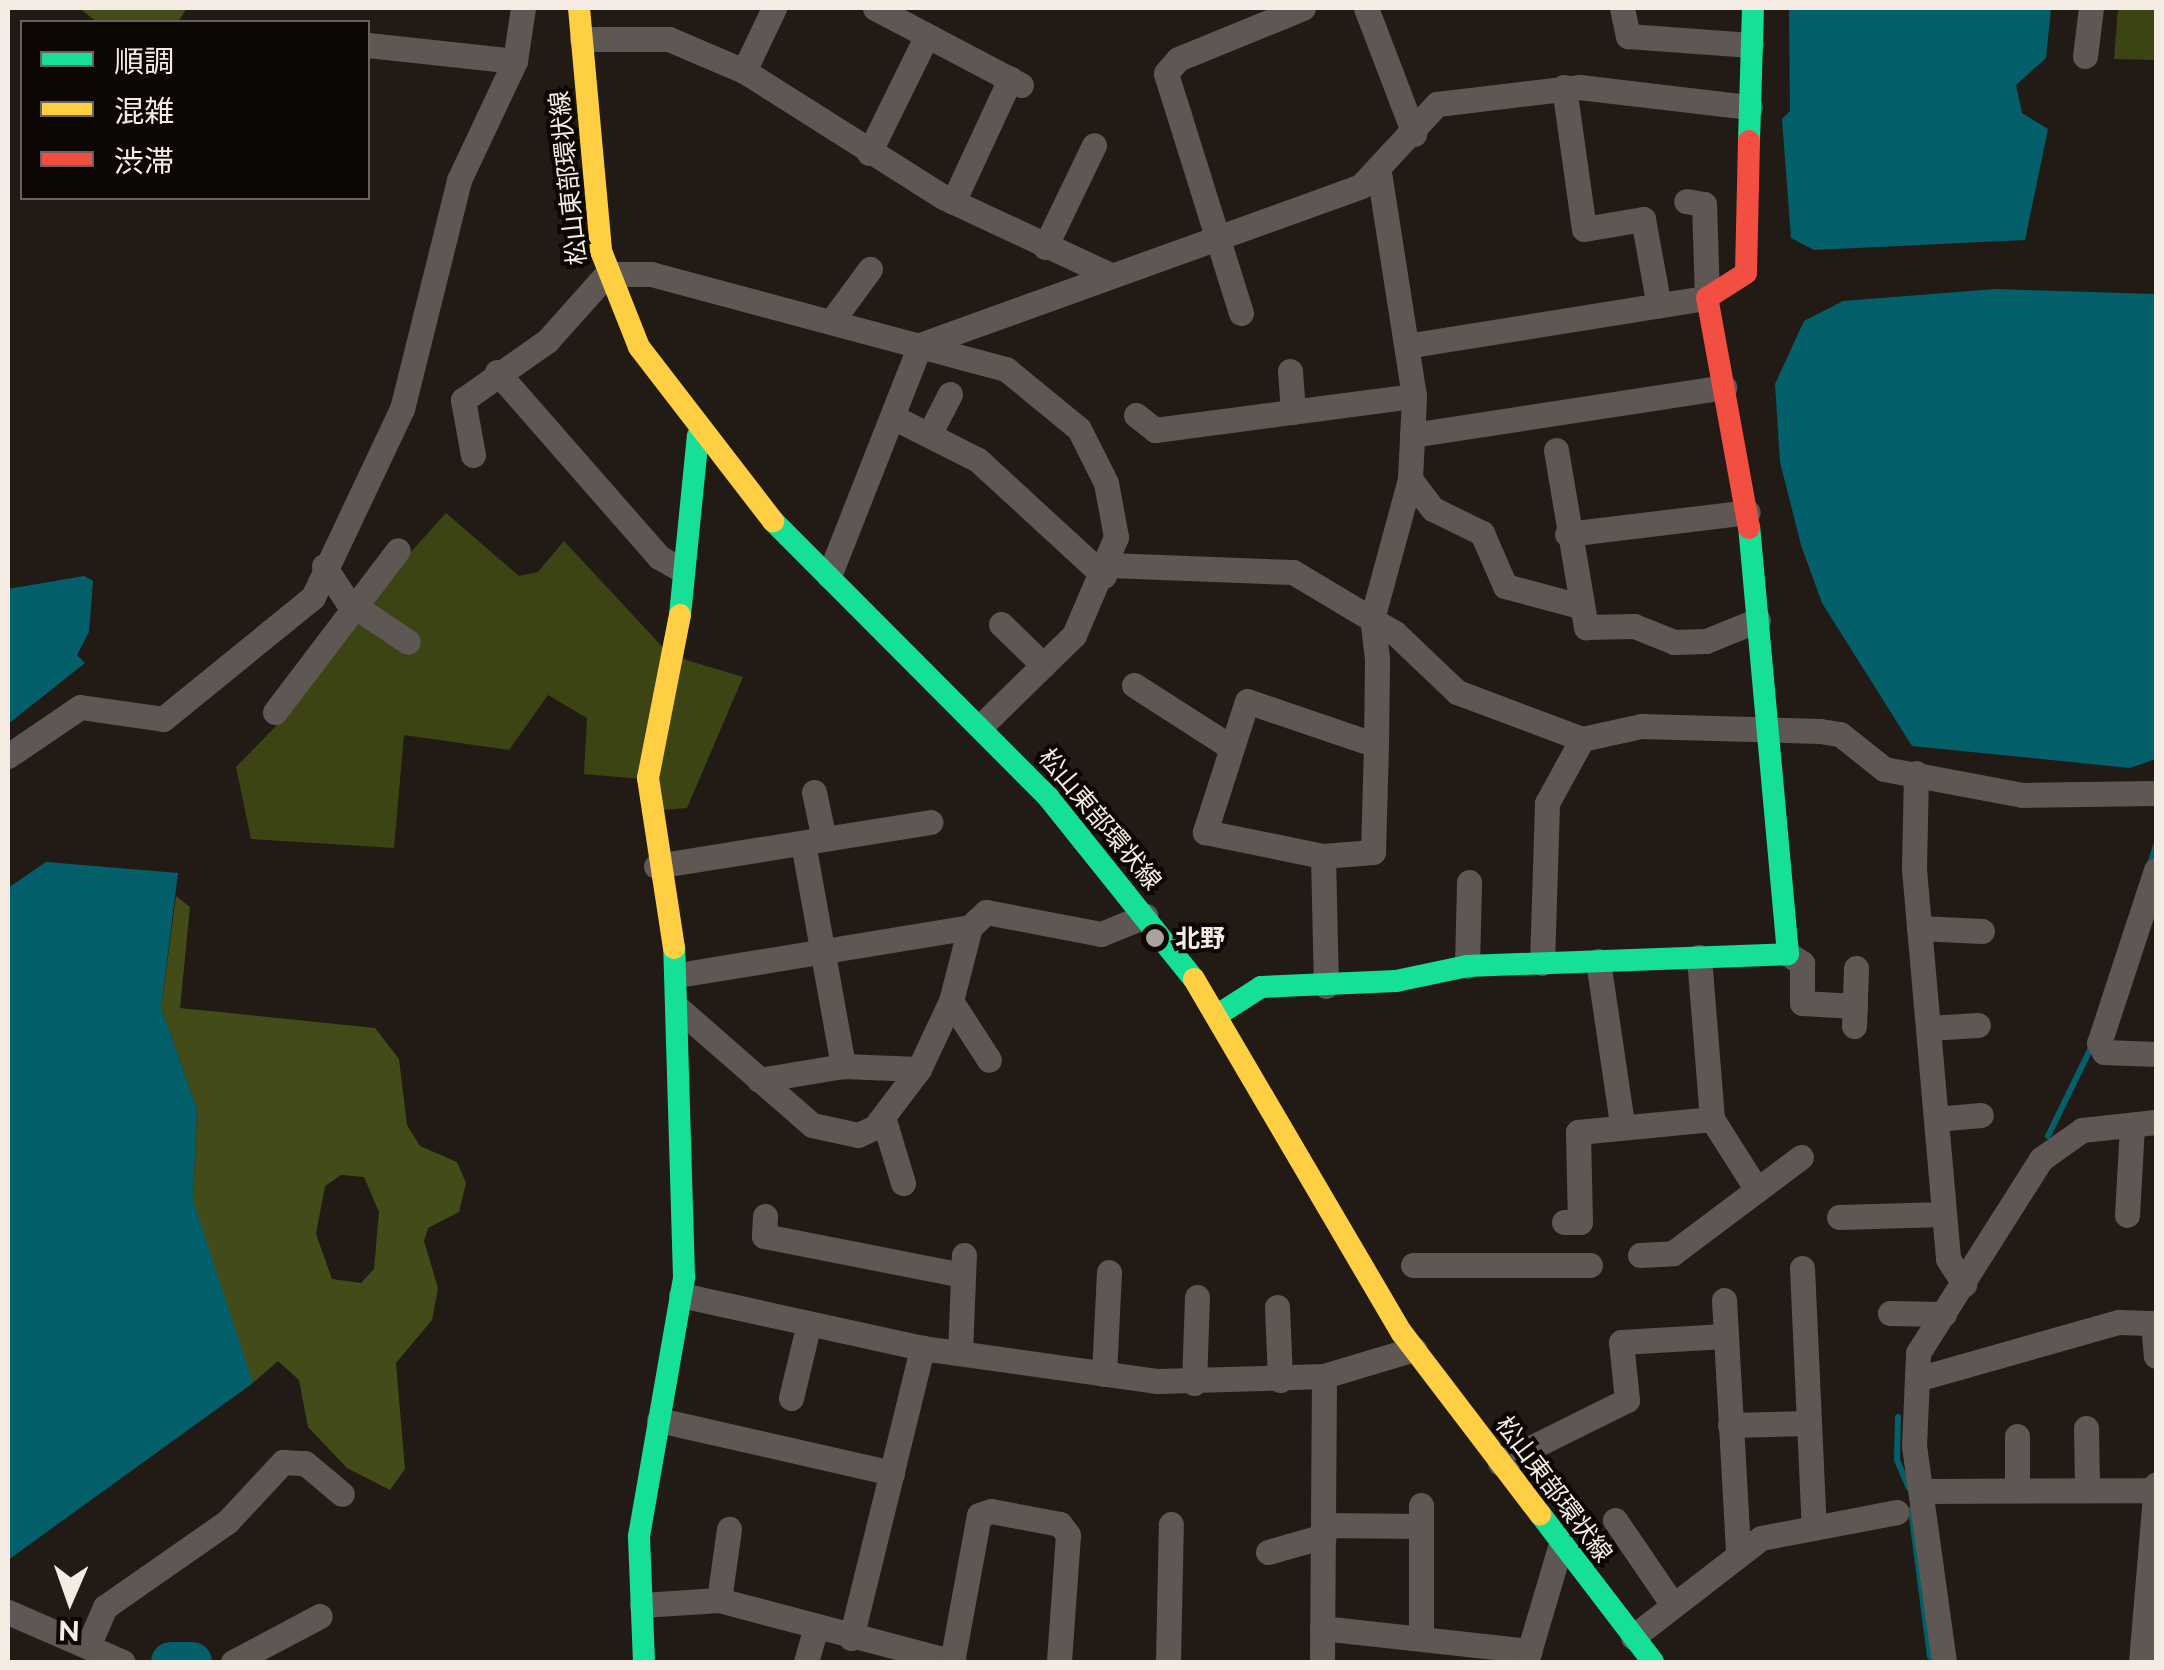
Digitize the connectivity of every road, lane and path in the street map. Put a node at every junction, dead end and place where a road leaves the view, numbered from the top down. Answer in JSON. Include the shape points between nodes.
{"nodes":[{"id":1,"x":523,"y":8,"type":"edge"},
{"id":2,"x":579,"y":8,"type":"edge"},
{"id":3,"x":774,"y":8,"type":"edge"},
{"id":4,"x":875,"y":8,"type":"edge"},
{"id":5,"x":1303,"y":8,"type":"edge"},
{"id":6,"x":1366,"y":8,"type":"edge"},
{"id":7,"x":1622,"y":8,"type":"edge"},
{"id":8,"x":1752,"y":8,"type":"edge"},
{"id":9,"x":2091,"y":8,"type":"edge"},
{"id":10,"x":927,"y":35,"type":"junction"},
{"id":11,"x":582,"y":39,"type":"junction"},
{"id":12,"x":370,"y":45,"type":"edge"},
{"id":13,"x":1751,"y":45,"type":"junction"},
{"id":14,"x":2085,"y":56,"type":"dead end"},
{"id":15,"x":516,"y":62,"type":"junction"},
{"id":16,"x":744,"y":71,"type":"junction"},
{"id":17,"x":1564,"y":87,"type":"junction"},
{"id":18,"x":1750,"y":107,"type":"junction"},
{"id":19,"x":1414,"y":134,"type":"junction"},
{"id":20,"x":1094,"y":145,"type":"dead end"},
{"id":21,"x":869,"y":153,"type":"junction"},
{"id":22,"x":1379,"y":173,"type":"junction"},
{"id":23,"x":953,"y":202,"type":"junction"},
{"id":24,"x":1686,"y":202,"type":"dead end"},
{"id":25,"x":1220,"y":235,"type":"junction"},
{"id":26,"x":1046,"y":246,"type":"junction"},
{"id":27,"x":870,"y":269,"type":"dead end"},
{"id":28,"x":607,"y":274,"type":"junction"},
{"id":29,"x":1108,"y":274,"type":"junction"},
{"id":30,"x":1707,"y":298,"type":"junction"},
{"id":31,"x":1659,"y":306,"type":"junction"},
{"id":32,"x":1241,"y":313,"type":"dead end"},
{"id":33,"x":831,"y":322,"type":"junction"},
{"id":34,"x":920,"y":345,"type":"junction"},
{"id":35,"x":1412,"y":345,"type":"junction"},
{"id":36,"x":1290,"y":371,"type":"dead end"},
{"id":37,"x":497,"y":372,"type":"junction"},
{"id":38,"x":1724,"y":387,"type":"junction"},
{"id":39,"x":950,"y":394,"type":"dead end"},
{"id":40,"x":1414,"y":396,"type":"junction"},
{"id":41,"x":1293,"y":412,"type":"junction"},
{"id":42,"x":1136,"y":415,"type":"dead end"},
{"id":43,"x":892,"y":417,"type":"junction"},
{"id":44,"x":929,"y":435,"type":"junction"},
{"id":45,"x":1412,"y":435,"type":"junction"},
{"id":46,"x":698,"y":436,"type":"junction"},
{"id":47,"x":1556,"y":450,"type":"dead end"},
{"id":48,"x":473,"y":455,"type":"dead end"},
{"id":49,"x":1410,"y":479,"type":"junction"},
{"id":50,"x":1748,"y":512,"type":"junction"},
{"id":51,"x":1567,"y":534,"type":"junction"},
{"id":52,"x":398,"y":550,"type":"dead end"},
{"id":53,"x":324,"y":566,"type":"junction"},
{"id":54,"x":680,"y":569,"type":"junction"},
{"id":55,"x":1107,"y":571,"type":"junction"},
{"id":56,"x":829,"y":576,"type":"junction"},
{"id":57,"x":351,"y":604,"type":"junction"},
{"id":58,"x":1576,"y":605,"type":"junction"},
{"id":59,"x":1372,"y":619,"type":"junction"},
{"id":60,"x":1758,"y":620,"type":"junction"},
{"id":61,"x":1000,"y":624,"type":"dead end"},
{"id":62,"x":408,"y":642,"type":"dead end"},
{"id":63,"x":1043,"y":664,"type":"junction"},
{"id":64,"x":1134,"y":685,"type":"dead end"},
{"id":65,"x":275,"y":712,"type":"dead end"},
{"id":66,"x":982,"y":725,"type":"junction"},
{"id":67,"x":1768,"y":728,"type":"junction"},
{"id":68,"x":1582,"y":739,"type":"junction"},
{"id":69,"x":1226,"y":744,"type":"junction"},
{"id":70,"x":1376,"y":745,"type":"junction"},
{"id":71,"x":8,"y":756,"type":"edge"},
{"id":72,"x":1916,"y":773,"type":"junction"},
{"id":73,"x":814,"y":792,"type":"dead end"},
{"id":74,"x":2156,"y":793,"type":"edge"},
{"id":75,"x":930,"y":822,"type":"dead end"},
{"id":76,"x":814,"y":841,"type":"junction"},
{"id":77,"x":1322,"y":856,"type":"junction"},
{"id":78,"x":656,"y":866,"type":"junction"},
{"id":79,"x":1470,"y":882,"type":"dead end"},
{"id":80,"x":2154,"y":882,"type":"edge"},
{"id":81,"x":1145,"y":916,"type":"junction"},
{"id":82,"x":970,"y":927,"type":"junction"},
{"id":83,"x":1919,"y":928,"type":"junction"},
{"id":84,"x":1982,"y":930,"type":"dead end"},
{"id":85,"x":824,"y":954,"type":"junction"},
{"id":86,"x":1788,"y":954,"type":"junction"},
{"id":87,"x":1700,"y":957,"type":"junction"},
{"id":88,"x":1598,"y":961,"type":"junction"},
{"id":89,"x":1542,"y":964,"type":"junction"},
{"id":90,"x":1467,"y":966,"type":"junction"},
{"id":91,"x":1856,"y":968,"type":"dead end"},
{"id":92,"x":678,"y":975,"type":"junction"},
{"id":93,"x":1326,"y":986,"type":"junction"},
{"id":94,"x":951,"y":1002,"type":"junction"},
{"id":95,"x":679,"y":1010,"type":"junction"},
{"id":96,"x":1219,"y":1014,"type":"junction"},
{"id":97,"x":1978,"y":1026,"type":"dead end"},
{"id":98,"x":1928,"y":1028,"type":"junction"},
{"id":99,"x":2156,"y":1054,"type":"edge"},
{"id":100,"x":990,"y":1060,"type":"dead end"},
{"id":101,"x":843,"y":1066,"type":"junction"},
{"id":102,"x":919,"y":1068,"type":"junction"},
{"id":103,"x":759,"y":1080,"type":"junction"},
{"id":104,"x":1981,"y":1115,"type":"dead end"},
{"id":105,"x":883,"y":1118,"type":"junction"},
{"id":106,"x":1712,"y":1119,"type":"junction"},
{"id":107,"x":1936,"y":1119,"type":"junction"},
{"id":108,"x":1622,"y":1122,"type":"junction"},
{"id":109,"x":2144,"y":1124,"type":"edge"},
{"id":110,"x":1801,"y":1157,"type":"dead end"},
{"id":111,"x":903,"y":1183,"type":"dead end"},
{"id":112,"x":1757,"y":1190,"type":"junction"},
{"id":113,"x":1944,"y":1214,"type":"junction"},
{"id":114,"x":2126,"y":1215,"type":"dead end"},
{"id":115,"x":765,"y":1216,"type":"dead end"},
{"id":116,"x":1838,"y":1217,"type":"dead end"},
{"id":117,"x":1564,"y":1222,"type":"dead end"},
{"id":118,"x":1640,"y":1255,"type":"dead end"},
{"id":119,"x":1590,"y":1265,"type":"dead end"},
{"id":120,"x":1802,"y":1268,"type":"dead end"},
{"id":121,"x":1109,"y":1272,"type":"dead end"},
{"id":122,"x":1964,"y":1284,"type":"junction"},
{"id":123,"x":1373,"y":1290,"type":"junction"},
{"id":124,"x":680,"y":1295,"type":"junction"},
{"id":125,"x":1197,"y":1297,"type":"dead end"},
{"id":126,"x":1724,"y":1300,"type":"dead end"},
{"id":127,"x":1277,"y":1307,"type":"dead end"},
{"id":128,"x":1890,"y":1313,"type":"dead end"},
{"id":129,"x":1944,"y":1314,"type":"junction"},
{"id":130,"x":2155,"y":1323,"type":"edge"},
{"id":131,"x":808,"y":1327,"type":"junction"},
{"id":132,"x":1724,"y":1336,"type":"junction"},
{"id":133,"x":922,"y":1348,"type":"junction"},
{"id":134,"x":1414,"y":1349,"type":"junction"},
{"id":135,"x":960,"y":1353,"type":"junction"},
{"id":136,"x":2156,"y":1356,"type":"edge"},
{"id":137,"x":1104,"y":1374,"type":"junction"},
{"id":138,"x":1324,"y":1376,"type":"junction"},
{"id":139,"x":1917,"y":1379,"type":"junction"},
{"id":140,"x":1280,"y":1380,"type":"junction"},
{"id":141,"x":1194,"y":1383,"type":"junction"},
{"id":142,"x":791,"y":1398,"type":"dead end"},
{"id":143,"x":659,"y":1420,"type":"junction"},
{"id":144,"x":1809,"y":1423,"type":"junction"},
{"id":145,"x":1730,"y":1425,"type":"junction"},
{"id":146,"x":2086,"y":1428,"type":"dead end"},
{"id":147,"x":2018,"y":1436,"type":"dead end"},
{"id":148,"x":1500,"y":1463,"type":"junction"},
{"id":149,"x":892,"y":1473,"type":"junction"},
{"id":150,"x":2016,"y":1486,"type":"junction"},
{"id":151,"x":2087,"y":1488,"type":"junction"},
{"id":152,"x":2156,"y":1488,"type":"edge"},
{"id":153,"x":1922,"y":1491,"type":"junction"},
{"id":154,"x":342,"y":1494,"type":"dead end"},
{"id":155,"x":1897,"y":1512,"type":"dead end"},
{"id":156,"x":1615,"y":1520,"type":"dead end"},
{"id":157,"x":1172,"y":1525,"type":"dead end"},
{"id":158,"x":1814,"y":1528,"type":"junction"},
{"id":159,"x":730,"y":1529,"type":"dead end"},
{"id":160,"x":1324,"y":1530,"type":"junction"},
{"id":161,"x":1561,"y":1544,"type":"junction"},
{"id":162,"x":1268,"y":1552,"type":"dead end"},
{"id":163,"x":1738,"y":1553,"type":"junction"},
{"id":164,"x":718,"y":1600,"type":"junction"},
{"id":165,"x":642,"y":1605,"type":"junction"},
{"id":166,"x":1673,"y":1606,"type":"junction"},
{"id":167,"x":320,"y":1616,"type":"dead end"},
{"id":168,"x":816,"y":1626,"type":"junction"},
{"id":169,"x":11,"y":1627,"type":"edge"},
{"id":170,"x":1322,"y":1628,"type":"junction"},
{"id":171,"x":1421,"y":1634,"type":"junction"},
{"id":172,"x":852,"y":1638,"type":"junction"},
{"id":173,"x":1633,"y":1638,"type":"junction"},
{"id":174,"x":88,"y":1646,"type":"junction"},
{"id":175,"x":1528,"y":1657,"type":"edge"},
{"id":176,"x":123,"y":1662,"type":"edge"},
{"id":177,"x":233,"y":1662,"type":"edge"},
{"id":178,"x":644,"y":1662,"type":"edge"},
{"id":179,"x":806,"y":1662,"type":"edge"},
{"id":180,"x":953,"y":1662,"type":"edge"},
{"id":181,"x":1060,"y":1662,"type":"edge"},
{"id":182,"x":1168,"y":1662,"type":"edge"},
{"id":183,"x":1322,"y":1662,"type":"edge"},
{"id":184,"x":1653,"y":1662,"type":"edge"},
{"id":185,"x":1944,"y":1662,"type":"edge"},
{"id":186,"x":2141,"y":1662,"type":"edge"}],
"edges":[{"from":1,"to":15,"type":"street"},
{"from":2,"to":11,"type":"street","name":"松山東部環状線"},
{"from":3,"to":16,"type":"street"},
{"from":4,"to":10,"type":"street"},
{"from":5,"to":25,"type":"street","via":[[1178,58],[1166,73]]},
{"from":6,"to":19,"type":"street"},
{"from":7,"to":13,"type":"street","via":[[1628,36]]},
{"from":8,"to":13,"type":"street"},
{"from":9,"to":14,"type":"street"},
{"from":10,"to":21,"type":"street"},
{"from":10,"to":23,"type":"street","via":[[1015,82]]},
{"from":11,"to":16,"type":"street","via":[[669,38]]},
{"from":11,"to":28,"type":"street","name":"松山東部環状線"},
{"from":12,"to":15,"type":"street"},
{"from":13,"to":18,"type":"street"},
{"from":15,"to":53,"type":"street","via":[[459,180],[402,409]]},
{"from":16,"to":21,"type":"street"},
{"from":17,"to":18,"type":"street"},
{"from":17,"to":19,"type":"street","via":[[1437,104]]},
{"from":17,"to":31,"type":"street","via":[[1584,229],[1643,219]]},
{"from":18,"to":30,"type":"street","via":[[1746,273]]},
{"from":19,"to":22,"type":"street"},
{"from":20,"to":26,"type":"street"},
{"from":21,"to":23,"type":"street"},
{"from":22,"to":25,"type":"street"},
{"from":22,"to":35,"type":"street"},
{"from":23,"to":26,"type":"street"},
{"from":24,"to":30,"type":"street","via":[[1704,204]]},
{"from":25,"to":29,"type":"street"},
{"from":25,"to":32,"type":"street"},
{"from":26,"to":29,"type":"street"},
{"from":27,"to":33,"type":"street"},
{"from":28,"to":33,"type":"street","via":[[651,274]]},
{"from":28,"to":37,"type":"street","via":[[547,341]]},
{"from":28,"to":46,"type":"street","name":"松山東部環状線","via":[[639,347]]},
{"from":29,"to":34,"type":"street"},
{"from":30,"to":31,"type":"street"},
{"from":30,"to":38,"type":"street"},
{"from":31,"to":35,"type":"street"},
{"from":33,"to":34,"type":"street"},
{"from":34,"to":43,"type":"street"},
{"from":34,"to":55,"type":"street","via":[[1006,369],[1055,401],[1106,483],[1116,537]]},
{"from":35,"to":40,"type":"street"},
{"from":36,"to":41,"type":"street"},
{"from":37,"to":48,"type":"street","via":[[463,400]]},
{"from":37,"to":54,"type":"street","via":[[659,557]]},
{"from":38,"to":45,"type":"street"},
{"from":38,"to":50,"type":"street"},
{"from":39,"to":44,"type":"street"},
{"from":40,"to":41,"type":"street"},
{"from":40,"to":45,"type":"street"},
{"from":41,"to":42,"type":"street","via":[[1155,430]]},
{"from":43,"to":44,"type":"street"},
{"from":43,"to":56,"type":"street"},
{"from":44,"to":55,"type":"street","via":[[978,460]]},
{"from":45,"to":49,"type":"street"},
{"from":46,"to":54,"type":"street"},
{"from":46,"to":56,"type":"street","name":"松山東部環状線"},
{"from":47,"to":51,"type":"street"},
{"from":49,"to":58,"type":"street","via":[[1432,508],[1482,533],[1505,586]]},
{"from":49,"to":59,"type":"street"},
{"from":50,"to":51,"type":"street"},
{"from":50,"to":60,"type":"street"},
{"from":51,"to":58,"type":"street"},
{"from":52,"to":57,"type":"street"},
{"from":53,"to":57,"type":"street"},
{"from":53,"to":71,"type":"street","via":[[294,619],[184,707],[143,722],[80,707]]},
{"from":54,"to":78,"type":"street","via":[[673,680],[648,778]]},
{"from":55,"to":59,"type":"street","via":[[1279,568]]},
{"from":55,"to":63,"type":"street","via":[[1074,635]]},
{"from":56,"to":66,"type":"street","name":"松山東部環状線"},
{"from":57,"to":62,"type":"street"},
{"from":57,"to":65,"type":"street","via":[[345,628]]},
{"from":58,"to":60,"type":"street","via":[[1586,628],[1634,626],[1674,642],[1706,641]]},
{"from":59,"to":68,"type":"street","via":[[1456,692]]},
{"from":59,"to":70,"type":"street"},
{"from":60,"to":67,"type":"street"},
{"from":61,"to":63,"type":"street"},
{"from":63,"to":66,"type":"street"},
{"from":64,"to":69,"type":"street"},
{"from":66,"to":81,"type":"street","name":"松山東部環状線"},
{"from":67,"to":68,"type":"street","via":[[1641,726]]},
{"from":67,"to":72,"type":"street","via":[[1840,734],[1884,769]]},
{"from":67,"to":86,"type":"street"},
{"from":68,"to":89,"type":"street","via":[[1547,803]]},
{"from":69,"to":70,"type":"street","via":[[1247,702]]},
{"from":69,"to":77,"type":"street","via":[[1205,832]]},
{"from":70,"to":77,"type":"street","via":[[1373,852]]},
{"from":72,"to":74,"type":"street","via":[[2023,795]]},
{"from":72,"to":83,"type":"street"},
{"from":73,"to":76,"type":"street"},
{"from":75,"to":76,"type":"street"},
{"from":76,"to":78,"type":"street"},
{"from":76,"to":85,"type":"street"},
{"from":77,"to":93,"type":"street"},
{"from":78,"to":92,"type":"street"},
{"from":79,"to":90,"type":"street"},
{"from":80,"to":99,"type":"street","via":[[2099,1042],[2104,1052]]},
{"from":81,"to":82,"type":"street","via":[[1101,934],[1000,913]]},
{"from":81,"to":96,"type":"street","name":"松山東部環状線"},
{"from":82,"to":85,"type":"street"},
{"from":82,"to":94,"type":"street"},
{"from":83,"to":84,"type":"street"},
{"from":83,"to":98,"type":"street"},
{"from":85,"to":92,"type":"street"},
{"from":85,"to":101,"type":"street"},
{"from":86,"to":87,"type":"street"},
{"from":86,"to":91,"type":"street","via":[[1802,963],[1802,1003],[1854,1016]]},
{"from":87,"to":88,"type":"street"},
{"from":87,"to":106,"type":"street"},
{"from":88,"to":89,"type":"street"},
{"from":88,"to":108,"type":"street"},
{"from":89,"to":90,"type":"street"},
{"from":90,"to":93,"type":"street"},
{"from":92,"to":95,"type":"street"},
{"from":93,"to":96,"type":"street","via":[[1261,987]]},
{"from":94,"to":100,"type":"street"},
{"from":94,"to":102,"type":"street"},
{"from":95,"to":103,"type":"street"},
{"from":95,"to":124,"type":"street"},
{"from":96,"to":123,"type":"street","name":"松山東部環状線"},
{"from":97,"to":98,"type":"street"},
{"from":98,"to":107,"type":"street"},
{"from":101,"to":102,"type":"street"},
{"from":101,"to":103,"type":"street"},
{"from":102,"to":105,"type":"street"},
{"from":103,"to":105,"type":"street","via":[[828,1134],[858,1135]]},
{"from":104,"to":107,"type":"street"},
{"from":105,"to":111,"type":"street"},
{"from":106,"to":108,"type":"street"},
{"from":106,"to":112,"type":"street"},
{"from":107,"to":113,"type":"street"},
{"from":108,"to":117,"type":"street","via":[[1578,1132],[1580,1222]]},
{"from":109,"to":114,"type":"street"},
{"from":109,"to":122,"type":"street","via":[[2082,1130],[2041,1159]]},
{"from":110,"to":112,"type":"street"},
{"from":112,"to":118,"type":"street","via":[[1673,1254]]},
{"from":113,"to":116,"type":"street"},
{"from":113,"to":122,"type":"street","via":[[1948,1259]]},
{"from":115,"to":135,"type":"street","via":[[764,1236],[960,1264]]},
{"from":119,"to":123,"type":"street","via":[[1424,1257]]},
{"from":120,"to":144,"type":"street"},
{"from":121,"to":137,"type":"street"},
{"from":122,"to":129,"type":"street"},
{"from":123,"to":134,"type":"street","name":"松山東部環状線"},
{"from":124,"to":131,"type":"street"},
{"from":124,"to":143,"type":"street"},
{"from":125,"to":141,"type":"street"},
{"from":126,"to":132,"type":"street"},
{"from":127,"to":140,"type":"street"},
{"from":128,"to":129,"type":"street"},
{"from":129,"to":139,"type":"street","via":[[1918,1353]]},
{"from":130,"to":136,"type":"street"},
{"from":130,"to":139,"type":"street","via":[[2119,1322],[2088,1338]]},
{"from":131,"to":133,"type":"street"},
{"from":131,"to":142,"type":"street"},
{"from":132,"to":145,"type":"street"},
{"from":132,"to":148,"type":"street","via":[[1621,1342],[1627,1400]]},
{"from":133,"to":135,"type":"street"},
{"from":133,"to":149,"type":"street"},
{"from":134,"to":138,"type":"street"},
{"from":134,"to":148,"type":"street","name":"松山東部環状線"},
{"from":135,"to":137,"type":"street"},
{"from":137,"to":141,"type":"street"},
{"from":138,"to":140,"type":"street"},
{"from":138,"to":160,"type":"street"},
{"from":139,"to":153,"type":"street"},
{"from":140,"to":141,"type":"street"},
{"from":143,"to":149,"type":"street"},
{"from":143,"to":165,"type":"street","via":[[639,1536]]},
{"from":144,"to":145,"type":"street"},
{"from":144,"to":158,"type":"street"},
{"from":145,"to":163,"type":"street"},
{"from":146,"to":151,"type":"street"},
{"from":147,"to":150,"type":"street"},
{"from":148,"to":161,"type":"street","name":"松山東部環状線"},
{"from":149,"to":172,"type":"street"},
{"from":150,"to":151,"type":"street"},
{"from":150,"to":153,"type":"street"},
{"from":151,"to":152,"type":"street"},
{"from":152,"to":186,"type":"street"},
{"from":153,"to":185,"type":"street"},
{"from":154,"to":174,"type":"street","via":[[305,1463],[283,1462],[226,1522],[104,1608]]},
{"from":155,"to":158,"type":"street"},
{"from":156,"to":166,"type":"street"},
{"from":157,"to":182,"type":"street"},
{"from":158,"to":163,"type":"street","via":[[1776,1532]]},
{"from":159,"to":164,"type":"street"},
{"from":160,"to":162,"type":"street"},
{"from":160,"to":170,"type":"street"},
{"from":160,"to":171,"type":"street","via":[[1421,1515]]},
{"from":161,"to":173,"type":"street","name":"松山東部環状線"},
{"from":161,"to":175,"type":"street"},
{"from":163,"to":166,"type":"street"},
{"from":164,"to":165,"type":"street"},
{"from":164,"to":168,"type":"street"},
{"from":165,"to":178,"type":"street"},
{"from":166,"to":173,"type":"street"},
{"from":167,"to":177,"type":"street"},
{"from":168,"to":172,"type":"street"},
{"from":168,"to":179,"type":"street"},
{"from":169,"to":174,"type":"street"},
{"from":170,"to":171,"type":"street"},
{"from":170,"to":183,"type":"street"},
{"from":171,"to":175,"type":"street"},
{"from":172,"to":180,"type":"street"},
{"from":173,"to":184,"type":"street","name":"松山東部環状線"},
{"from":174,"to":176,"type":"street"},
{"from":180,"to":181,"type":"street","via":[[980,1515],[991,1512],[1060,1524],[1068,1535]]}]}
